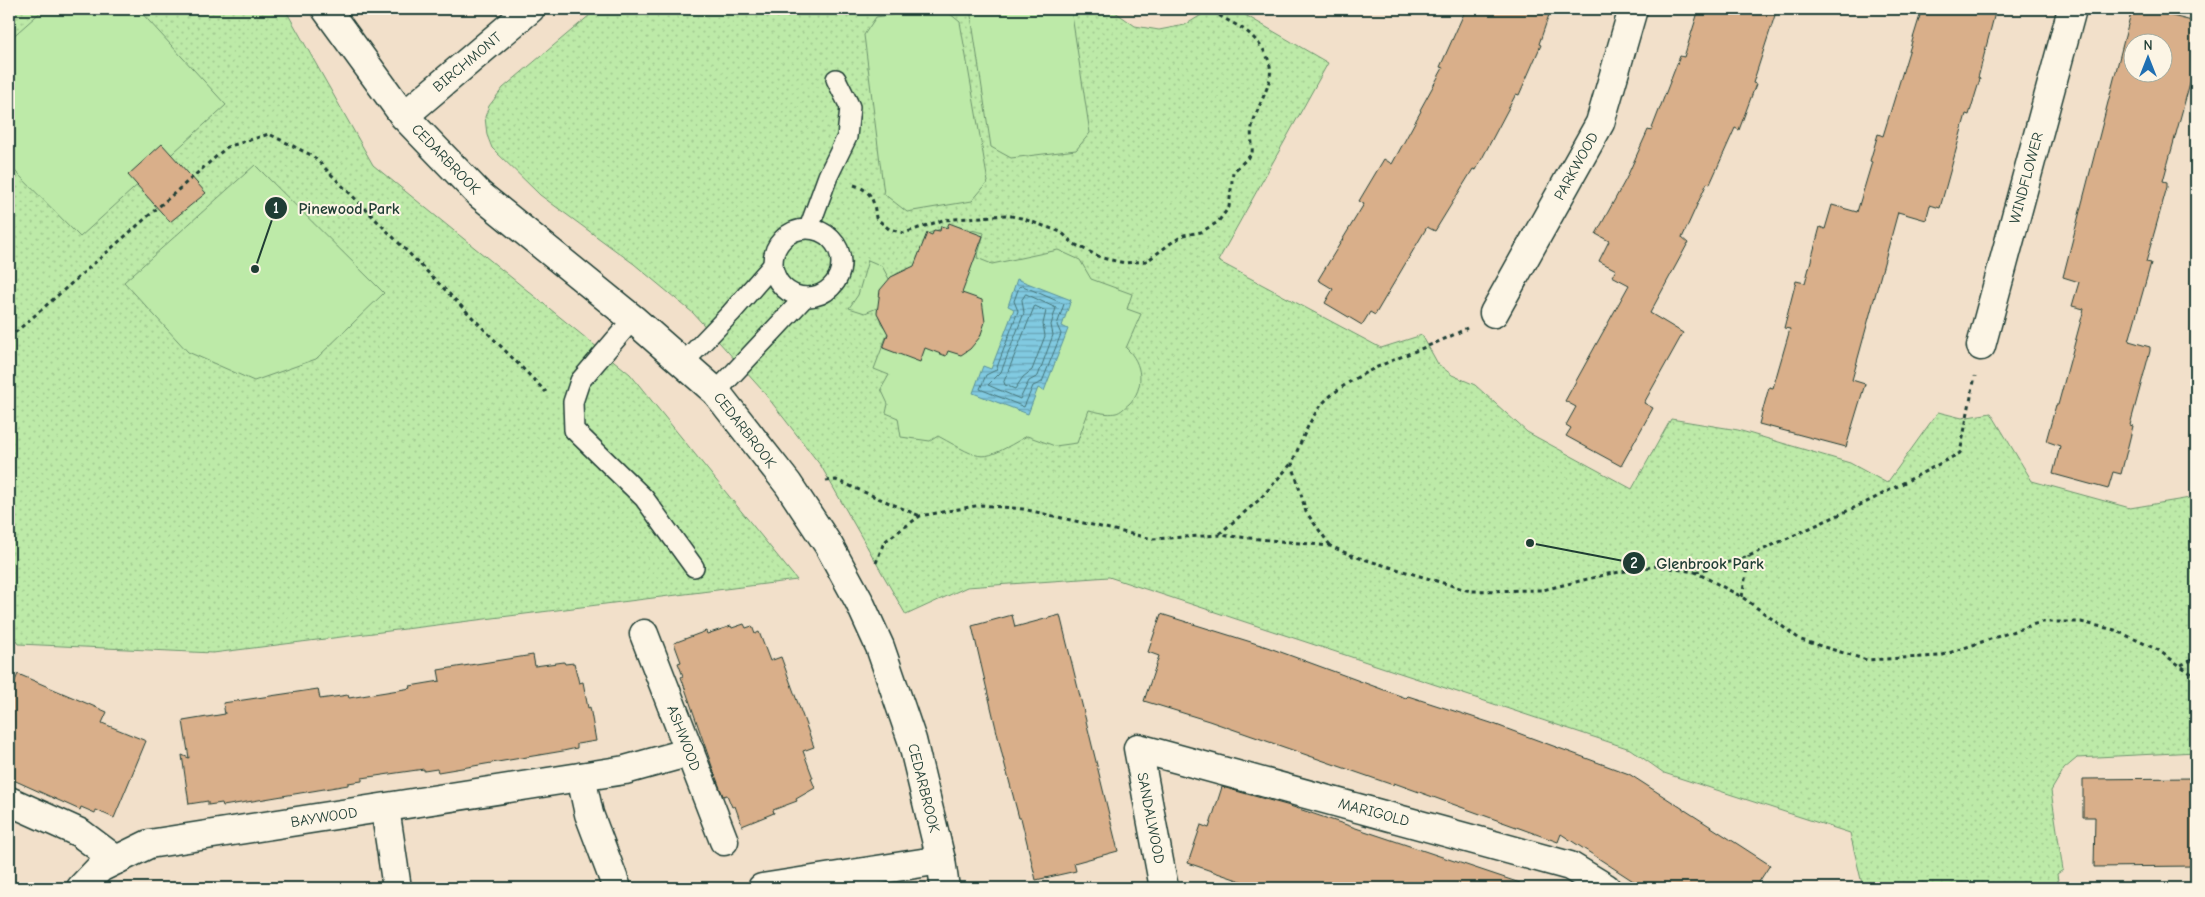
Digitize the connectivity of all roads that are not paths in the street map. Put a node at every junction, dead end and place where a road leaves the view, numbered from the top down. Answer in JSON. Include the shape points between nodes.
{"nodes":[{"id":1,"x":326,"y":9,"type":"edge"},
{"id":2,"x":530,"y":9,"type":"edge"},
{"id":3,"x":1633,"y":9,"type":"edge"},
{"id":4,"x":2072,"y":9,"type":"edge"},
{"id":5,"x":836,"y":79,"type":"dead end"},
{"id":6,"x":404,"y":116,"type":"junction"},
{"id":7,"x":809,"y":228,"type":"junction"},
{"id":8,"x":772,"y":266,"type":"junction"},
{"id":9,"x":805,"y":298,"type":"junction"},
{"id":10,"x":1494,"y":313,"type":"road end"},
{"id":11,"x":633,"y":319,"type":"junction"},
{"id":12,"x":1981,"y":346,"type":"road end"},
{"id":13,"x":684,"y":362,"type":"junction"},
{"id":14,"x":716,"y":392,"type":"junction"},
{"id":15,"x":694,"y":567,"type":"dead end"},
{"id":16,"x":644,"y":634,"type":"dead end"},
{"id":17,"x":1138,"y":748,"type":"joint"},
{"id":18,"x":690,"y":752,"type":"junction"},
{"id":19,"x":580,"y":777,"type":"junction"},
{"id":20,"x":9,"y":801,"type":"edge"},
{"id":21,"x":385,"y":808,"type":"junction"},
{"id":22,"x":724,"y":841,"type":"dead end"},
{"id":23,"x":116,"y":860,"type":"junction"},
{"id":24,"x":942,"y":860,"type":"junction"},
{"id":25,"x":82,"y":888,"type":"edge"},
{"id":26,"x":397,"y":888,"type":"edge"},
{"id":27,"x":617,"y":888,"type":"edge"},
{"id":28,"x":762,"y":888,"type":"edge"},
{"id":29,"x":944,"y":888,"type":"edge"},
{"id":30,"x":1164,"y":888,"type":"edge"},
{"id":31,"x":1606,"y":888,"type":"edge"}],
"edges":[{"from":1,"to":6,"type":"street","name":"CEDARBROOK"},
{"from":2,"to":6,"type":"street","name":"BIRCHMONT"},
{"from":3,"to":10,"type":"street","name":"PARKWOOD","via":[[1600,123]]},
{"from":4,"to":12,"type":"street","name":"WINDFLOWER"},
{"from":5,"to":7,"type":"lane","via":[[850,107],[847,137],[828,176]]},
{"from":6,"to":11,"type":"street","name":"CEDARBROOK","via":[[479,194]]},
{"from":7,"to":8,"type":"lane","via":[[786,235],[778,243]]},
{"from":7,"to":9,"type":"lane","via":[[820,231],[834,242],[841,259],[841,271],[828,290]]},
{"from":8,"to":9,"type":"lane","via":[[779,284],[795,296]]},
{"from":8,"to":13,"type":"lane"},
{"from":9,"to":14,"type":"lane"},
{"from":11,"to":13,"type":"street","name":"CEDARBROOK"},
{"from":11,"to":15,"type":"lane","via":[[580,381],[573,402],[574,430],[644,498]]},
{"from":13,"to":14,"type":"street","name":"CEDARBROOK"},
{"from":14,"to":24,"type":"street","name":"CEDARBROOK","via":[[788,484],[829,546],[858,601],[880,647],[912,740]]},
{"from":16,"to":18,"type":"street","name":"ASHWOOD"},
{"from":17,"to":30,"type":"street","name":"SANDALWOOD"},
{"from":17,"to":31,"type":"street","name":"MARIGOLD","via":[[1570,866]]},
{"from":18,"to":19,"type":"street","name":"BAYWOOD","via":[[626,770]]},
{"from":18,"to":22,"type":"street","name":"ASHWOOD"},
{"from":19,"to":21,"type":"street","name":"BAYWOOD"},
{"from":19,"to":27,"type":"street","via":[[589,814]]},
{"from":20,"to":23,"type":"street","via":[[80,833]]},
{"from":21,"to":23,"type":"street","name":"BAYWOOD","via":[[149,844]]},
{"from":21,"to":26,"type":"street"},
{"from":23,"to":25,"type":"street","name":"BAYWOOD","via":[[100,868]]},
{"from":24,"to":28,"type":"street"},
{"from":24,"to":29,"type":"street","name":"CEDARBROOK"}]}
